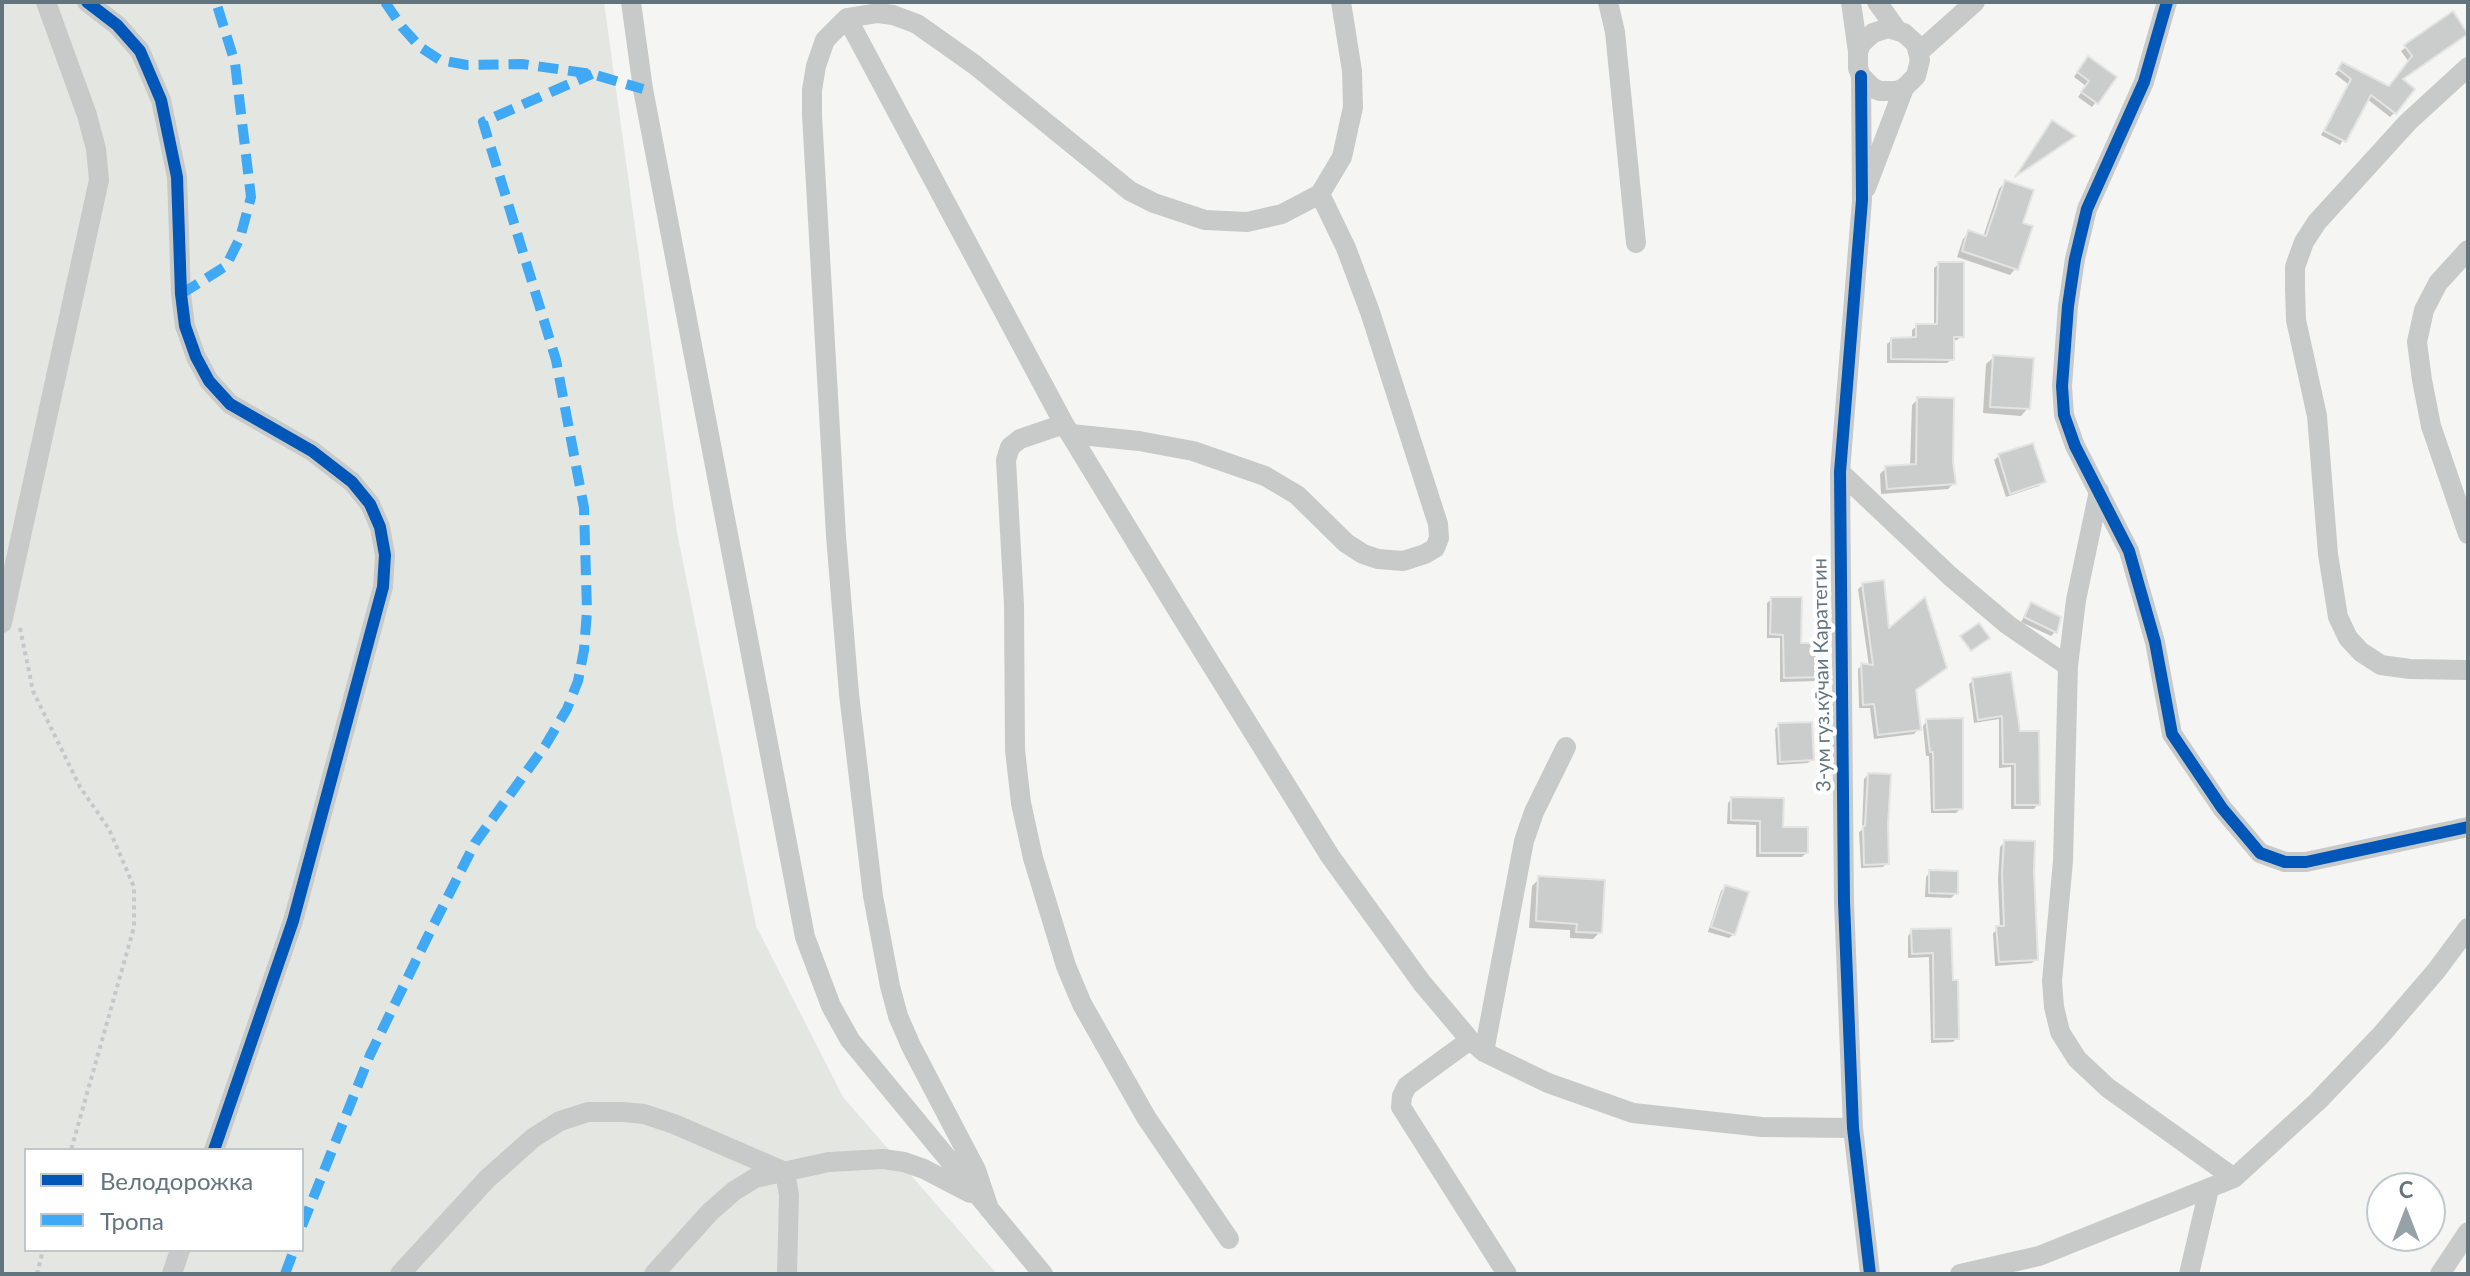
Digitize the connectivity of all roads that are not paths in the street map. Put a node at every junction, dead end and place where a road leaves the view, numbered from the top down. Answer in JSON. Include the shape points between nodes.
{"nodes":[{"id":1,"x":46,"y":2,"type":"edge"},
{"id":2,"x":87,"y":2,"type":"edge"},
{"id":3,"x":631,"y":2,"type":"edge"},
{"id":4,"x":1341,"y":2,"type":"edge"},
{"id":5,"x":1608,"y":2,"type":"edge"},
{"id":6,"x":1851,"y":2,"type":"edge"},
{"id":7,"x":1877,"y":2,"type":"edge"},
{"id":8,"x":1975,"y":2,"type":"edge"},
{"id":9,"x":2167,"y":2,"type":"edge"},
{"id":10,"x":847,"y":18,"type":"junction"},
{"id":11,"x":1897,"y":30,"type":"junction"},
{"id":12,"x":1858,"y":52,"type":"junction"},
{"id":13,"x":1919,"y":52,"type":"junction"},
{"id":14,"x":2468,"y":67,"type":"edge"},
{"id":15,"x":1861,"y":76,"type":"junction"},
{"id":16,"x":1904,"y":88,"type":"junction"},
{"id":17,"x":1320,"y":194,"type":"junction"},
{"id":18,"x":1862,"y":200,"type":"junction"},
{"id":19,"x":1636,"y":243,"type":"dead end"},
{"id":20,"x":2468,"y":250,"type":"edge"},
{"id":21,"x":1068,"y":429,"type":"junction"},
{"id":22,"x":1840,"y":472,"type":"junction"},
{"id":23,"x":2099,"y":491,"type":"junction"},
{"id":24,"x":2468,"y":533,"type":"edge"},
{"id":25,"x":10,"y":620,"type":"edge"},
{"id":26,"x":2068,"y":666,"type":"junction"},
{"id":27,"x":2468,"y":670,"type":"edge"},
{"id":28,"x":1566,"y":747,"type":"dead end"},
{"id":29,"x":2468,"y":827,"type":"edge"},
{"id":30,"x":2468,"y":928,"type":"edge"},
{"id":31,"x":1477,"y":1046,"type":"junction"},
{"id":32,"x":1853,"y":1128,"type":"junction"},
{"id":33,"x":215,"y":1148,"type":"edge"},
{"id":34,"x":785,"y":1172,"type":"junction"},
{"id":35,"x":2234,"y":1178,"type":"junction"},
{"id":36,"x":2209,"y":1189,"type":"junction"},
{"id":37,"x":985,"y":1204,"type":"junction"},
{"id":38,"x":2468,"y":1232,"type":"edge"},
{"id":39,"x":1229,"y":1239,"type":"dead end"},
{"id":40,"x":179,"y":1252,"type":"edge"},
{"id":41,"x":172,"y":1274,"type":"edge"},
{"id":42,"x":400,"y":1274,"type":"edge"},
{"id":43,"x":654,"y":1274,"type":"edge"},
{"id":44,"x":787,"y":1274,"type":"edge"},
{"id":45,"x":1043,"y":1274,"type":"edge"},
{"id":46,"x":1507,"y":1274,"type":"edge"},
{"id":47,"x":1870,"y":1274,"type":"edge"},
{"id":48,"x":1960,"y":1274,"type":"edge"},
{"id":49,"x":2189,"y":1274,"type":"edge"},
{"id":50,"x":2440,"y":1274,"type":"edge"}],
"edges":[{"from":1,"to":25,"type":"street","via":[[87,115],[99,180]]},
{"from":2,"to":33,"type":"street","via":[[140,51],[161,100],[177,177],[185,326],[196,357],[230,404],[312,451],[352,482],[370,504],[385,555],[383,587],[293,921]]},
{"from":3,"to":37,"type":"street","via":[[643,89],[805,937],[850,1040]]},
{"from":4,"to":17,"type":"street","via":[[1353,107],[1342,157]]},
{"from":5,"to":19,"type":"street"},
{"from":6,"to":12,"type":"street"},
{"from":7,"to":11,"type":"street"},
{"from":8,"to":13,"type":"street"},
{"from":9,"to":23,"type":"street","via":[[2144,82],[2087,209],[2068,306],[2064,415]]},
{"from":10,"to":17,"type":"street","via":[[878,13],[917,24],[1117,182],[1154,203],[1205,220],[1247,222],[1282,214]]},
{"from":10,"to":21,"type":"street"},
{"from":10,"to":37,"type":"street","via":[[825,40],[816,66],[812,115],[836,536],[862,814],[898,1016],[976,1170]]},
{"from":11,"to":12,"type":"street","via":[[1873,33]]},
{"from":11,"to":13,"type":"street","via":[[1911,38]]},
{"from":12,"to":15,"type":"street"},
{"from":13,"to":16,"type":"street","via":[[1919,68]]},
{"from":14,"to":27,"type":"street","via":[[2408,122],[2317,222],[2295,267],[2295,288],[2296,320],[2317,416],[2338,617],[2348,638],[2381,665]]},
{"from":15,"to":16,"type":"street","via":[[1880,91]]},
{"from":15,"to":18,"type":"street","name":"3-ум гуз.кӯчаи Каратегин"},
{"from":16,"to":18,"type":"street","name":"3-ум гуз.кӯчаи Каратегин"},
{"from":17,"to":21,"type":"street","via":[[1370,312],[1438,524],[1435,548],[1403,561],[1378,559],[1346,543],[1297,495],[1265,476],[1193,451]]},
{"from":18,"to":22,"type":"street","name":"3-ум гуз.кӯчаи Каратегин"},
{"from":20,"to":24,"type":"street","via":[[2438,283],[2424,310],[2417,342],[2431,426]]},
{"from":21,"to":31,"type":"street","via":[[1330,856],[1422,983]]},
{"from":21,"to":39,"type":"street","via":[[1020,439],[1006,460],[1021,803],[1033,858],[1082,1004],[1146,1117]]},
{"from":22,"to":26,"type":"street","via":[[1950,576]]},
{"from":22,"to":32,"type":"street","name":"3-ум гуз.кӯчаи Каратегин","via":[[1844,902]]},
{"from":23,"to":26,"type":"street"},
{"from":23,"to":29,"type":"street","via":[[2129,551],[2155,642],[2172,734],[2260,853],[2285,862],[2306,862]]},
{"from":26,"to":35,"type":"street","via":[[2063,861],[2052,981],[2060,1032],[2077,1059],[2108,1088]]},
{"from":28,"to":31,"type":"street","via":[[1524,841]]},
{"from":30,"to":35,"type":"street","via":[[2381,1035]]},
{"from":31,"to":32,"type":"street","via":[[1548,1083],[1633,1113],[1762,1127]]},
{"from":31,"to":46,"type":"street","via":[[1407,1086],[1401,1107]]},
{"from":32,"to":47,"type":"street","name":"3-ум гуз.кӯчаи Каратегин"},
{"from":34,"to":37,"type":"street","via":[[829,1162],[894,1161],[924,1169]]},
{"from":34,"to":42,"type":"street","via":[[644,1114],[588,1112],[533,1138],[487,1179]]},
{"from":34,"to":43,"type":"street","via":[[755,1178],[734,1191]]},
{"from":34,"to":44,"type":"street"},
{"from":35,"to":36,"type":"street"},
{"from":36,"to":48,"type":"street","via":[[2039,1256]]},
{"from":36,"to":49,"type":"street"},
{"from":37,"to":45,"type":"street"},
{"from":38,"to":50,"type":"street"},
{"from":40,"to":41,"type":"street"}]}
